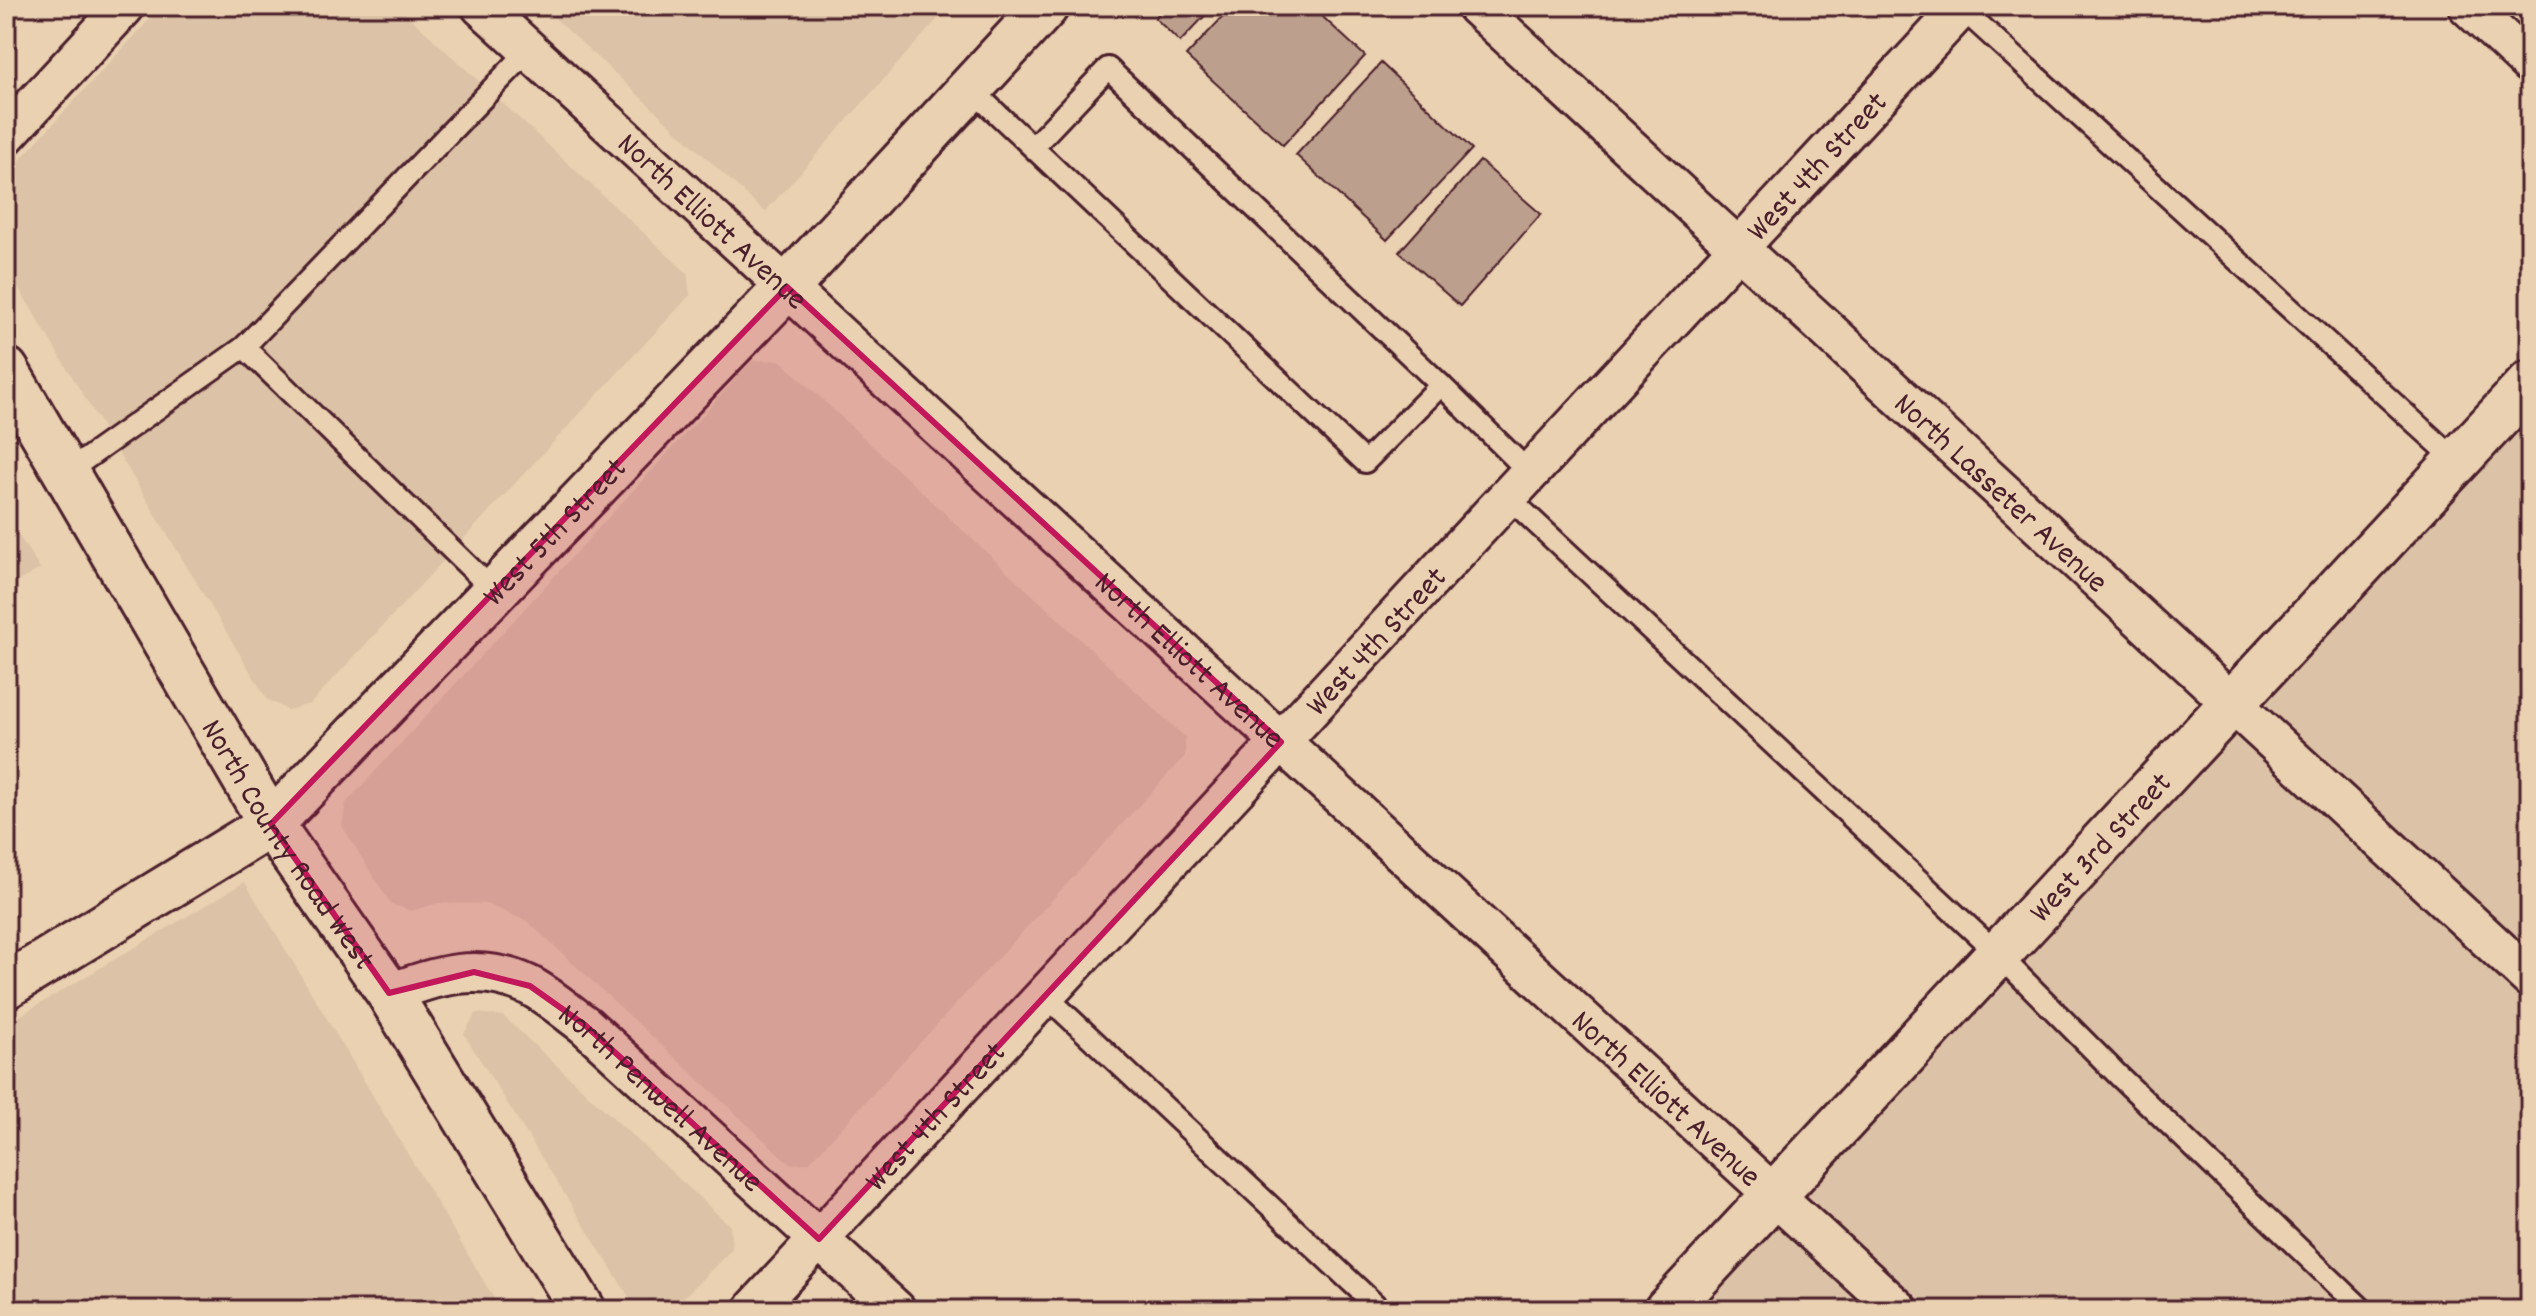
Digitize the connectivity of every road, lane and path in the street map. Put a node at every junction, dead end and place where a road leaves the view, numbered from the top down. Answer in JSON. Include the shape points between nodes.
{"nodes":[{"id":1,"x":125,"y":6,"type":"edge"},
{"id":2,"x":481,"y":6,"type":"edge"},
{"id":3,"x":1046,"y":6,"type":"edge"},
{"id":4,"x":1476,"y":6,"type":"edge"},
{"id":5,"x":2468,"y":6,"type":"edge"},
{"id":6,"x":1961,"y":7,"type":"edge"},
{"id":7,"x":529,"y":50,"type":"junction"},
{"id":8,"x":2530,"y":64,"type":"edge"},
{"id":9,"x":970,"y":88,"type":"junction"},
{"id":10,"x":6,"y":135,"type":"edge"},
{"id":11,"x":1033,"y":147,"type":"junction"},
{"id":12,"x":1738,"y":248,"type":"junction"},
{"id":13,"x":787,"y":287,"type":"junction"},
{"id":14,"x":244,"y":347,"type":"junction"},
{"id":15,"x":6,"y":370,"type":"edge"},
{"id":16,"x":2530,"y":383,"type":"edge"},
{"id":17,"x":1441,"y":385,"type":"junction"},
{"id":18,"x":2457,"y":461,"type":"junction"},
{"id":19,"x":66,"y":473,"type":"junction"},
{"id":20,"x":1519,"y":485,"type":"junction"},
{"id":21,"x":494,"y":591,"type":"junction"},
{"id":22,"x":2232,"y":703,"type":"junction"},
{"id":23,"x":1281,"y":742,"type":"junction"},
{"id":24,"x":271,"y":824,"type":"junction"},
{"id":25,"x":1998,"y":954,"type":"junction"},
{"id":26,"x":2530,"y":978,"type":"edge"},
{"id":27,"x":6,"y":986,"type":"edge"},
{"id":28,"x":389,"y":993,"type":"junction"},
{"id":29,"x":1045,"y":995,"type":"junction"},
{"id":30,"x":1774,"y":1195,"type":"junction"},
{"id":31,"x":819,"y":1239,"type":"junction"},
{"id":32,"x":583,"y":1310,"type":"edge"},
{"id":33,"x":753,"y":1310,"type":"edge"},
{"id":34,"x":896,"y":1310,"type":"edge"},
{"id":35,"x":1381,"y":1310,"type":"edge"},
{"id":36,"x":1667,"y":1310,"type":"edge"},
{"id":37,"x":1899,"y":1310,"type":"edge"},
{"id":38,"x":2363,"y":1310,"type":"edge"}],
"edges":[{"from":1,"to":10,"type":"street"},
{"from":2,"to":7,"type":"street","name":"North Elliott Avenue"},
{"from":3,"to":9,"type":"street","name":"West 5th Street"},
{"from":4,"to":12,"type":"street","name":"North Lasseter Avenue"},
{"from":5,"to":8,"type":"street"},
{"from":6,"to":12,"type":"street","name":"West 4th Street"},
{"from":6,"to":18,"type":"lane"},
{"from":7,"to":13,"type":"street","name":"North Elliott Avenue"},
{"from":7,"to":14,"type":"lane"},
{"from":9,"to":11,"type":"lane"},
{"from":9,"to":13,"type":"street","name":"West 5th Street"},
{"from":11,"to":17,"type":"lane","via":[[1365,462]]},
{"from":11,"to":17,"type":"lane","via":[[1108,68]]},
{"from":12,"to":20,"type":"street","name":"West 4th Street"},
{"from":12,"to":22,"type":"street","name":"North Lasseter Avenue"},
{"from":13,"to":21,"type":"street","name":"West 5th Street"},
{"from":13,"to":23,"type":"street","name":"North Elliott Avenue"},
{"from":14,"to":19,"type":"lane"},
{"from":14,"to":21,"type":"lane"},
{"from":15,"to":19,"type":"street","name":"North County Road West"},
{"from":16,"to":18,"type":"street","name":"West 3rd Street"},
{"from":17,"to":20,"type":"lane"},
{"from":18,"to":22,"type":"street","name":"West 3rd Street"},
{"from":19,"to":24,"type":"street","name":"North County Road West"},
{"from":20,"to":23,"type":"street","name":"West 4th Street"},
{"from":20,"to":25,"type":"lane"},
{"from":21,"to":24,"type":"street","name":"West 5th Street"},
{"from":22,"to":25,"type":"street","name":"West 3rd Street"},
{"from":22,"to":26,"type":"street","name":"North Lasseter Avenue"},
{"from":23,"to":29,"type":"street","name":"West 4th Street"},
{"from":23,"to":30,"type":"street","name":"North Elliott Avenue"},
{"from":24,"to":27,"type":"street","name":"West 5th Street"},
{"from":24,"to":28,"type":"street","name":"North County Road West"},
{"from":25,"to":30,"type":"street","name":"West 3rd Street"},
{"from":25,"to":38,"type":"lane"},
{"from":28,"to":31,"type":"street","name":"North Penwell Avenue","via":[[438,976],[474,972],[530,986],[585,1025]]},
{"from":28,"to":32,"type":"street","name":"North County Road West"},
{"from":29,"to":31,"type":"street","name":"West 4th Street"},
{"from":29,"to":35,"type":"lane"},
{"from":30,"to":36,"type":"street","name":"West 3rd Street"},
{"from":30,"to":37,"type":"street","name":"North Elliott Avenue"},
{"from":31,"to":33,"type":"street","name":"West 4th Street"},
{"from":31,"to":34,"type":"street","name":"North Penwell Avenue"}]}
